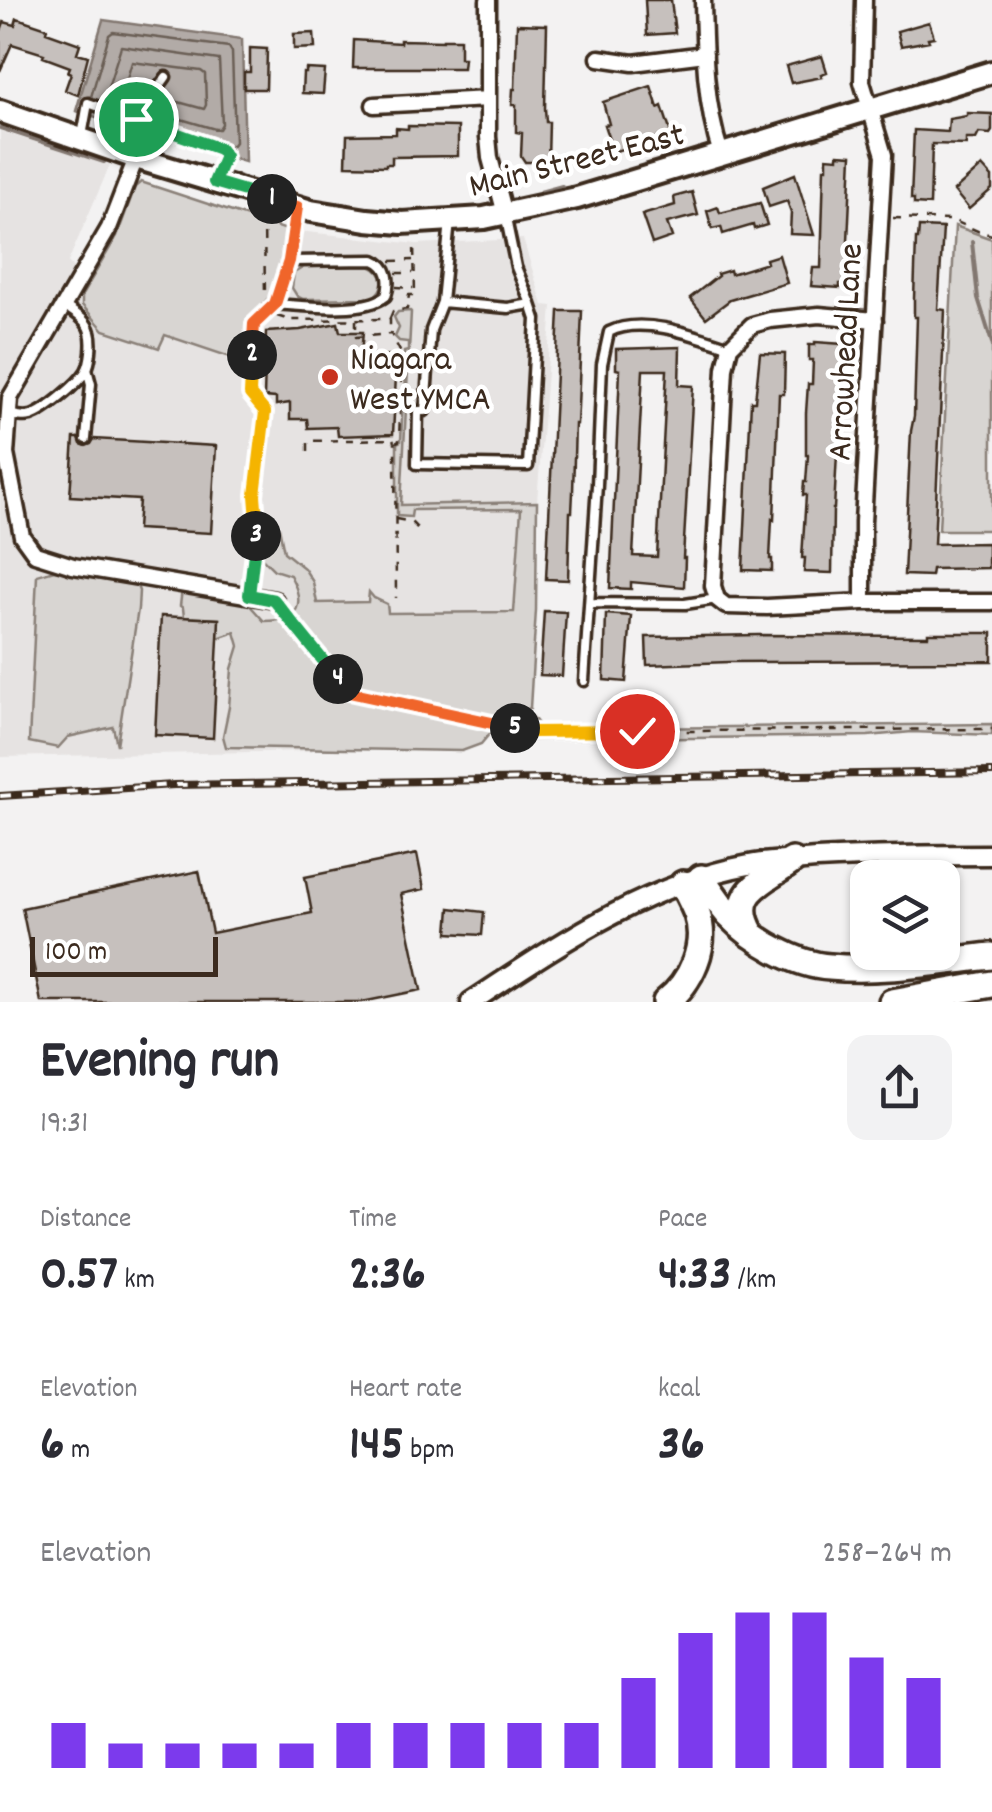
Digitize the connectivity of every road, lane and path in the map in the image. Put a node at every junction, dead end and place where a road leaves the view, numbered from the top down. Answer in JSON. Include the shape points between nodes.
{"nodes":[{"id":1,"x":488,"y":0,"type":"edge"},
{"id":2,"x":703,"y":0,"type":"edge"},
{"id":3,"x":864,"y":0,"type":"edge"},
{"id":4,"x":705,"y":54,"type":"junction"},
{"id":5,"x":598,"y":58,"type":"dead end"},
{"id":6,"x":992,"y":72,"type":"edge"},
{"id":7,"x":166,"y":77,"type":"dead end"},
{"id":8,"x":488,"y":98,"type":"junction"},
{"id":9,"x":374,"y":105,"type":"dead end"},
{"id":10,"x":869,"y":109,"type":"junction"},
{"id":11,"x":0,"y":111,"type":"edge"},
{"id":12,"x":136,"y":119,"type":"junction"},
{"id":13,"x":81,"y":138,"type":"junction"},
{"id":14,"x":721,"y":154,"type":"junction"},
{"id":15,"x":136,"y":158,"type":"junction"},
{"id":16,"x":214,"y":182,"type":"junction"},
{"id":17,"x":297,"y":207,"type":"junction"},
{"id":18,"x":505,"y":214,"type":"junction"},
{"id":19,"x":264,"y":218,"type":"dead end"},
{"id":20,"x":881,"y":218,"type":"junction"},
{"id":21,"x":450,"y":221,"type":"junction"},
{"id":22,"x":992,"y":235,"type":"edge"},
{"id":23,"x":414,"y":243,"type":"dead end"},
{"id":24,"x":397,"y":260,"type":"dead end"},
{"id":25,"x":414,"y":260,"type":"junction"},
{"id":26,"x":289,"y":261,"type":"junction"},
{"id":27,"x":396,"y":273,"type":"dead end"},
{"id":28,"x":414,"y":273,"type":"junction"},
{"id":29,"x":397,"y":287,"type":"dead end"},
{"id":30,"x":415,"y":288,"type":"junction"},
{"id":31,"x":442,"y":302,"type":"junction"},
{"id":32,"x":270,"y":304,"type":"junction"},
{"id":33,"x":531,"y":304,"type":"junction"},
{"id":34,"x":63,"y":305,"type":"junction"},
{"id":35,"x":273,"y":314,"type":"dead end"},
{"id":36,"x":390,"y":319,"type":"junction"},
{"id":37,"x":356,"y":320,"type":"junction"},
{"id":38,"x":875,"y":320,"type":"junction"},
{"id":39,"x":341,"y":321,"type":"junction"},
{"id":40,"x":342,"y":327,"type":"dead end"},
{"id":41,"x":390,"y":334,"type":"junction"},
{"id":42,"x":730,"y":347,"type":"junction"},
{"id":43,"x":87,"y":369,"type":"junction"},
{"id":44,"x":6,"y":408,"type":"edge"},
{"id":45,"x":86,"y":439,"type":"dead end"},
{"id":46,"x":395,"y":442,"type":"junction"},
{"id":47,"x":308,"y":450,"type":"dead end"},
{"id":48,"x":394,"y":518,"type":"junction"},
{"id":49,"x":419,"y":530,"type":"dead end"},
{"id":50,"x":249,"y":595,"type":"junction"},
{"id":51,"x":396,"y":598,"type":"dead end"},
{"id":52,"x":718,"y":599,"type":"junction"},
{"id":53,"x":274,"y":600,"type":"joint"},
{"id":54,"x":863,"y":602,"type":"junction"},
{"id":55,"x":992,"y":602,"type":"edge"},
{"id":56,"x":590,"y":603,"type":"junction"},
{"id":57,"x":584,"y":681,"type":"dead end"},
{"id":58,"x":992,"y":729,"type":"edge"},
{"id":59,"x":992,"y":854,"type":"edge"},
{"id":60,"x":792,"y":861,"type":"junction"},
{"id":61,"x":692,"y":881,"type":"junction"},
{"id":62,"x":752,"y":935,"type":"junction"},
{"id":63,"x":992,"y":956,"type":"edge"},
{"id":64,"x":992,"y":984,"type":"edge"},
{"id":65,"x":472,"y":1002,"type":"edge"},
{"id":66,"x":666,"y":1002,"type":"edge"},
{"id":67,"x":892,"y":1002,"type":"edge"}],
"edges":[{"from":1,"to":8,"type":"street"},
{"from":2,"to":4,"type":"street"},
{"from":3,"to":10,"type":"street","name":"Arrowhead Lane","via":[[862,82]]},
{"from":4,"to":5,"type":"street","via":[[633,63]]},
{"from":4,"to":14,"type":"street"},
{"from":6,"to":10,"type":"main road","name":"Main Street East"},
{"from":7,"to":12,"type":"lane"},
{"from":8,"to":9,"type":"street"},
{"from":8,"to":18,"type":"street","via":[[490,158]]},
{"from":10,"to":14,"type":"main road","name":"Main Street East"},
{"from":10,"to":20,"type":"street","name":"Arrowhead Lane","via":[[884,155]]},
{"from":11,"to":13,"type":"main road","name":"Main Street East"},
{"from":12,"to":13,"type":"lane","via":[[88,103]]},
{"from":12,"to":16,"type":"lane","via":[[220,149],[225,156]]},
{"from":13,"to":15,"type":"main road","name":"Main Street East"},
{"from":14,"to":18,"type":"main road","name":"Main Street East"},
{"from":15,"to":16,"type":"main road","name":"Main Street East"},
{"from":15,"to":34,"type":"street","via":[[109,228]]},
{"from":16,"to":17,"type":"main road","name":"Main Street East"},
{"from":17,"to":21,"type":"main road","name":"Main Street East","via":[[367,220]]},
{"from":17,"to":26,"type":"lane"},
{"from":18,"to":21,"type":"main road","name":"Main Street East"},
{"from":18,"to":33,"type":"lane"},
{"from":19,"to":32,"type":"path"},
{"from":20,"to":22,"type":"path","via":[[952,220]]},
{"from":20,"to":38,"type":"street","name":"Arrowhead Lane"},
{"from":21,"to":31,"type":"lane"},
{"from":23,"to":25,"type":"path"},
{"from":24,"to":25,"type":"path"},
{"from":25,"to":28,"type":"path"},
{"from":26,"to":32,"type":"lane"},
{"from":26,"to":32,"type":"lane","via":[[374,260],[389,275],[389,287],[370,305]]},
{"from":27,"to":28,"type":"path"},
{"from":28,"to":30,"type":"path"},
{"from":29,"to":30,"type":"path"},
{"from":30,"to":36,"type":"path","via":[[407,309],[393,311]]},
{"from":31,"to":33,"type":"lane"},
{"from":31,"to":33,"type":"lane","via":[[432,330],[425,411],[418,411],[417,464],[528,466],[536,319]]},
{"from":32,"to":50,"type":"lane","via":[[252,333],[250,394],[265,412]]},
{"from":34,"to":43,"type":"lane","via":[[90,332]]},
{"from":34,"to":44,"type":"street"},
{"from":35,"to":39,"type":"path"},
{"from":36,"to":37,"type":"path"},
{"from":36,"to":41,"type":"path"},
{"from":37,"to":39,"type":"path"},
{"from":37,"to":41,"type":"path","via":[[356,337]]},
{"from":38,"to":42,"type":"street","via":[[770,320],[752,326]]},
{"from":38,"to":54,"type":"street","name":"Arrowhead Lane"},
{"from":39,"to":40,"type":"path"},
{"from":41,"to":46,"type":"path","via":[[402,356]]},
{"from":42,"to":52,"type":"street","via":[[713,586]]},
{"from":42,"to":56,"type":"lane","via":[[671,329],[629,326],[609,332]]},
{"from":43,"to":44,"type":"lane","via":[[36,413],[24,417]]},
{"from":43,"to":45,"type":"lane"},
{"from":44,"to":50,"type":"street","via":[[6,454],[22,536],[35,554]]},
{"from":46,"to":47,"type":"path","via":[[308,441]]},
{"from":46,"to":48,"type":"path"},
{"from":48,"to":49,"type":"path"},
{"from":48,"to":51,"type":"path"},
{"from":50,"to":53,"type":"street"},
{"from":52,"to":54,"type":"street","via":[[726,606],[766,608]]},
{"from":52,"to":56,"type":"lane"},
{"from":53,"to":58,"type":"path","via":[[349,692],[532,732]]},
{"from":54,"to":55,"type":"street"},
{"from":56,"to":57,"type":"lane"},
{"from":59,"to":60,"type":"street"},
{"from":60,"to":61,"type":"street"},
{"from":60,"to":62,"type":"highway","via":[[746,898],[743,912]]},
{"from":61,"to":62,"type":"highway"},
{"from":61,"to":65,"type":"street","via":[[600,920]]},
{"from":61,"to":66,"type":"highway","via":[[701,936],[693,970]]},
{"from":62,"to":63,"type":"highway","via":[[826,968]]},
{"from":64,"to":67,"type":"highway"}]}
